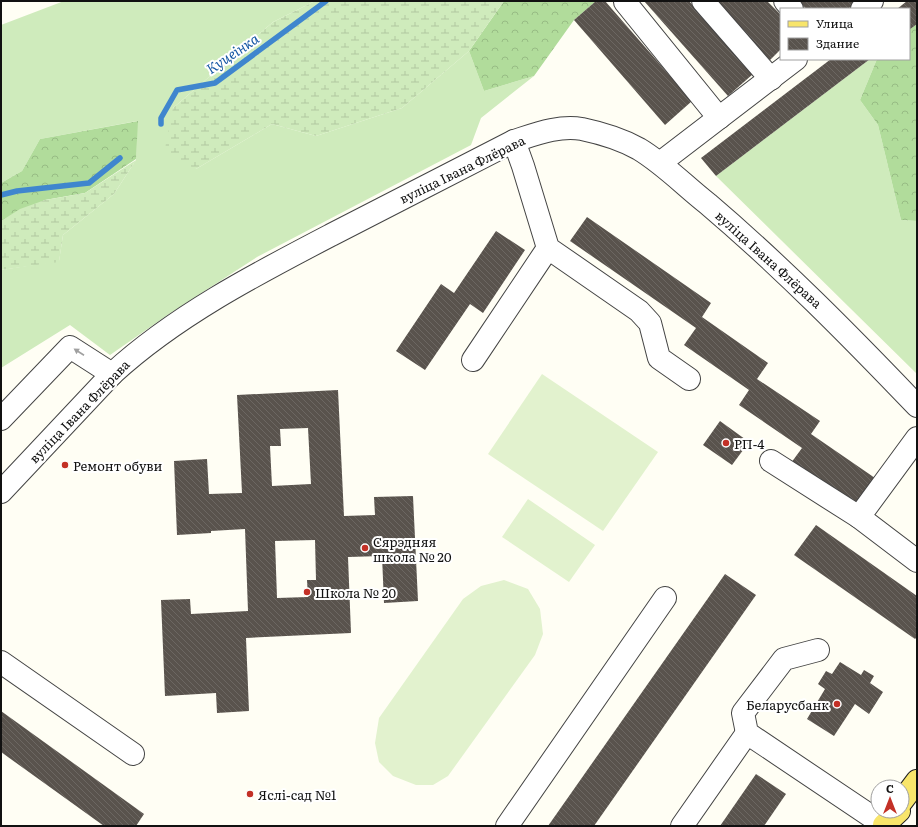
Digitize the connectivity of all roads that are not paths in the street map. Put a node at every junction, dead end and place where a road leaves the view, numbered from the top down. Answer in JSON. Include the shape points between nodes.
{"nodes":[{"id":1,"x":703,"y":1,"type":"edge"},
{"id":2,"x":625,"y":2,"type":"dead end"},
{"id":3,"x":795,"y":60,"type":"edge"},
{"id":4,"x":771,"y":78,"type":"junction"},
{"id":5,"x":719,"y":118,"type":"junction"},
{"id":6,"x":514,"y":141,"type":"junction"},
{"id":7,"x":660,"y":163,"type":"junction"},
{"id":8,"x":548,"y":248,"type":"junction"},
{"id":9,"x":473,"y":360,"type":"dead end"},
{"id":10,"x":112,"y":374,"type":"junction"},
{"id":11,"x":689,"y":379,"type":"dead end"},
{"id":12,"x":917,"y":406,"type":"edge"},
{"id":13,"x":1,"y":419,"type":"edge"},
{"id":14,"x":917,"y":438,"type":"edge"},
{"id":15,"x":771,"y":460,"type":"dead end"},
{"id":16,"x":1,"y":492,"type":"edge"},
{"id":17,"x":859,"y":517,"type":"junction"},
{"id":18,"x":917,"y":561,"type":"edge"},
{"id":19,"x":664,"y":598,"type":"dead end"},
{"id":20,"x":818,"y":650,"type":"dead end"},
{"id":21,"x":1,"y":662,"type":"edge"},
{"id":22,"x":747,"y":733,"type":"junction"},
{"id":23,"x":133,"y":754,"type":"dead end"},
{"id":24,"x":917,"y":781,"type":"edge"},
{"id":25,"x":910,"y":790,"type":"edge"},
{"id":26,"x":870,"y":806,"type":"edge"},
{"id":27,"x":507,"y":826,"type":"edge"},
{"id":28,"x":682,"y":826,"type":"edge"}],
"edges":[{"from":1,"to":4,"type":"street"},
{"from":2,"to":5,"type":"street"},
{"from":3,"to":4,"type":"street"},
{"from":4,"to":5,"type":"street"},
{"from":5,"to":7,"type":"street"},
{"from":6,"to":7,"type":"street","name":"вуліца Івана Флёрава","via":[[541,132],[582,129],[617,139]]},
{"from":6,"to":8,"type":"street"},
{"from":6,"to":10,"type":"street","name":"вуліца Івана Флёрава","via":[[283,260],[180,320]]},
{"from":7,"to":12,"type":"street","name":"вуліца Івана Флёрава","via":[[739,231],[827,313]]},
{"from":8,"to":9,"type":"street"},
{"from":8,"to":11,"type":"street","via":[[639,311],[650,323],[659,358]]},
{"from":10,"to":13,"type":"street","one_way":true,"via":[[70,347]]},
{"from":10,"to":16,"type":"street","name":"вуліца Івана Флёрава"},
{"from":14,"to":17,"type":"street"},
{"from":15,"to":17,"type":"street"},
{"from":17,"to":18,"type":"street"},
{"from":19,"to":27,"type":"street"},
{"from":20,"to":22,"type":"street","via":[[784,658],[743,713]]},
{"from":21,"to":23,"type":"street"},
{"from":22,"to":26,"type":"street"},
{"from":22,"to":28,"type":"street"},
{"from":24,"to":25,"type":"main road"}]}
